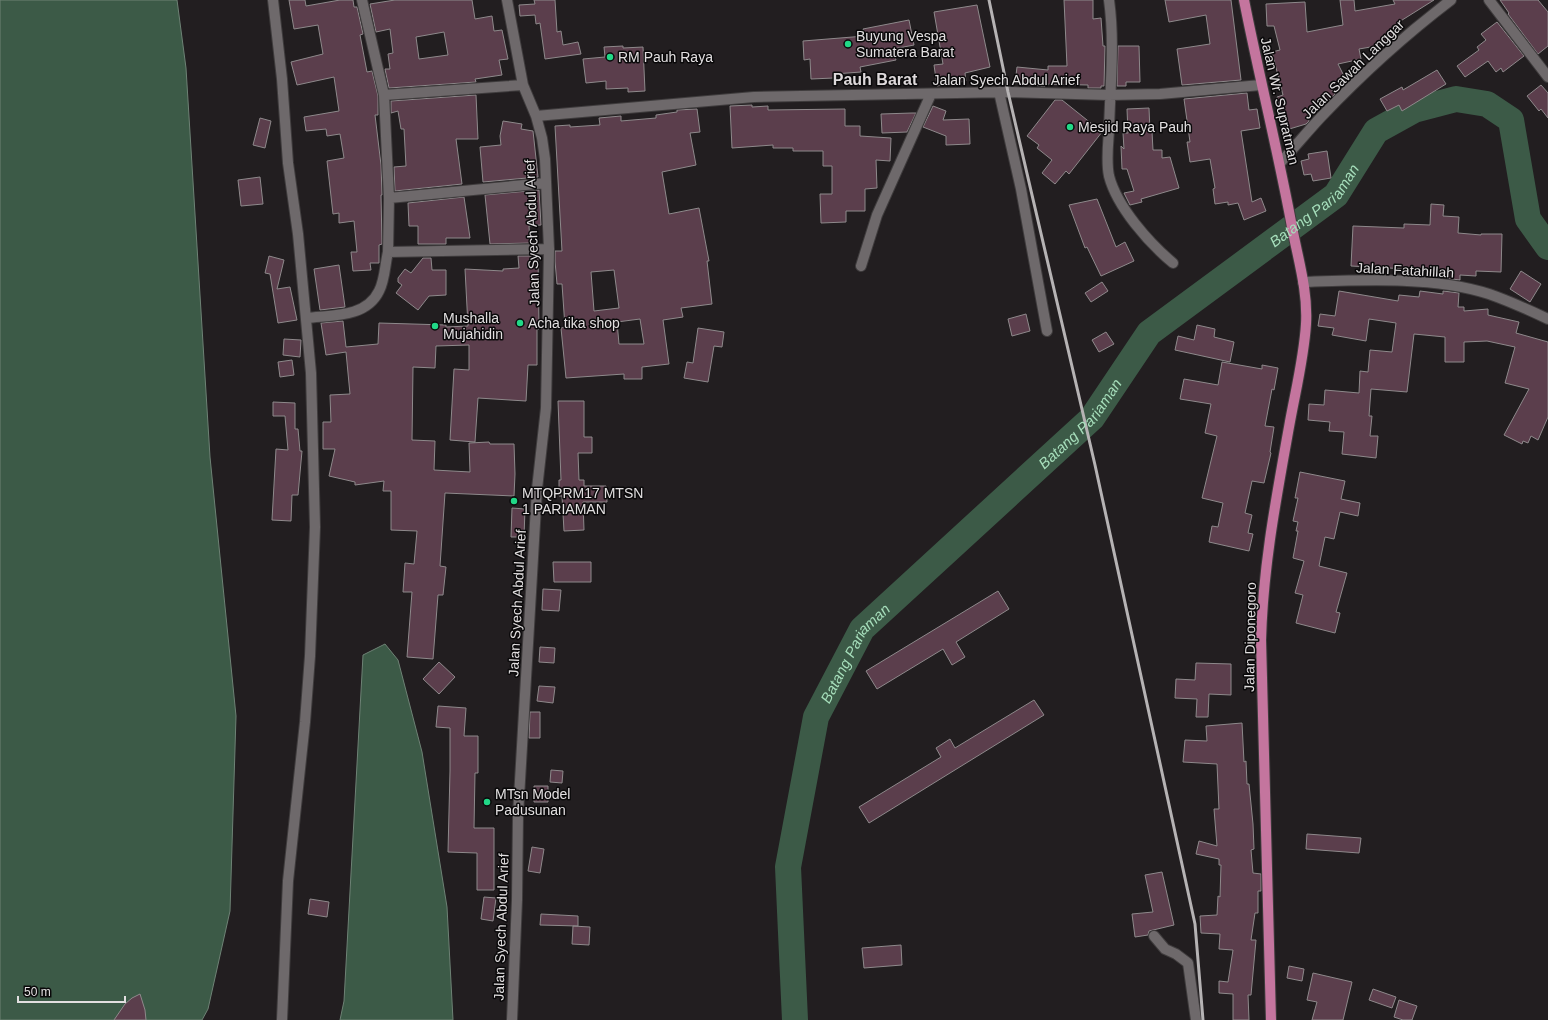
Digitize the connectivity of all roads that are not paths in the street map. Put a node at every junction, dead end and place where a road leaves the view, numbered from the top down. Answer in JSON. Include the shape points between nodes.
{"nodes":[{"id":1,"x":273,"y":0,"type":"edge"},
{"id":2,"x":362,"y":0,"type":"edge"},
{"id":3,"x":507,"y":0,"type":"edge"},
{"id":4,"x":1109,"y":0,"type":"edge"},
{"id":5,"x":1244,"y":0,"type":"edge"},
{"id":6,"x":1451,"y":0,"type":"edge"},
{"id":7,"x":1489,"y":0,"type":"edge"},
{"id":8,"x":1548,"y":77,"type":"edge"},
{"id":9,"x":523,"y":84,"type":"junction"},
{"id":10,"x":1261,"y":85,"type":"junction"},
{"id":11,"x":999,"y":92,"type":"junction"},
{"id":12,"x":931,"y":94,"type":"junction"},
{"id":13,"x":384,"y":95,"type":"junction"},
{"id":14,"x":1109,"y":95,"type":"junction"},
{"id":15,"x":536,"y":116,"type":"junction"},
{"id":16,"x":1280,"y":163,"type":"junction"},
{"id":17,"x":546,"y":182,"type":"junction"},
{"id":18,"x":389,"y":198,"type":"junction"},
{"id":19,"x":549,"y":249,"type":"junction"},
{"id":20,"x":388,"y":252,"type":"junction"},
{"id":21,"x":1298,"y":258,"type":"joint"},
{"id":22,"x":1173,"y":263,"type":"dead end"},
{"id":23,"x":861,"y":266,"type":"dead end"},
{"id":24,"x":1303,"y":282,"type":"junction"},
{"id":25,"x":307,"y":318,"type":"junction"},
{"id":26,"x":1548,"y":319,"type":"edge"},
{"id":27,"x":1047,"y":331,"type":"dead end"},
{"id":28,"x":1154,"y":936,"type":"dead end"},
{"id":29,"x":282,"y":1020,"type":"edge"},
{"id":30,"x":512,"y":1020,"type":"edge"},
{"id":31,"x":1196,"y":1020,"type":"edge"},
{"id":32,"x":1271,"y":1020,"type":"edge"}],
"edges":[{"from":1,"to":25,"type":"street","via":[[288,163]]},
{"from":2,"to":13,"type":"street"},
{"from":3,"to":9,"type":"street","name":"Jalan Syech Abdul Arief"},
{"from":4,"to":14,"type":"street","via":[[1112,32]]},
{"from":5,"to":10,"type":"main road","name":"Jalan Wr. Supratman"},
{"from":6,"to":16,"type":"street","name":"Jalan Sawah Langgar","via":[[1355,84]]},
{"from":7,"to":8,"type":"street"},
{"from":9,"to":13,"type":"street"},
{"from":9,"to":15,"type":"street","name":"Jalan Syech Abdul Arief"},
{"from":10,"to":14,"type":"street","name":"Jalan Syech Abdul Arief","via":[[1160,94]]},
{"from":10,"to":16,"type":"main road","name":"Jalan Wr. Supratman"},
{"from":11,"to":12,"type":"street","name":"Jalan Syech Abdul Arief"},
{"from":11,"to":14,"type":"street","name":"Jalan Syech Abdul Arief"},
{"from":11,"to":27,"type":"street","via":[[1021,189]]},
{"from":12,"to":15,"type":"street","name":"Jalan Syech Abdul Arief","via":[[754,97]]},
{"from":12,"to":23,"type":"street","via":[[877,215]]},
{"from":13,"to":18,"type":"street"},
{"from":14,"to":22,"type":"street","via":[[1108,170],[1111,182],[1140,230],[1156,249]]},
{"from":15,"to":17,"type":"street","name":"Jalan Syech Abdul Arief","via":[[542,138]]},
{"from":16,"to":21,"type":"main road","name":"Jalan Wr. Supratman"},
{"from":17,"to":18,"type":"street"},
{"from":17,"to":19,"type":"street","name":"Jalan Syech Abdul Arief"},
{"from":18,"to":20,"type":"street"},
{"from":19,"to":20,"type":"street"},
{"from":19,"to":30,"type":"street","name":"Jalan Syech Abdul Arief","via":[[546,408],[537,489],[518,815]]},
{"from":20,"to":25,"type":"street","via":[[380,291],[366,307],[356,312]]},
{"from":21,"to":24,"type":"main road","name":"Jalan Diponegoro"},
{"from":24,"to":26,"type":"street","name":"Jalan Fatahillah","via":[[1391,281],[1460,287],[1514,303]]},
{"from":24,"to":32,"type":"main road","name":"Jalan Diponegoro","via":[[1306,308],[1304,342],[1271,532],[1262,603]]},
{"from":25,"to":29,"type":"street","via":[[316,527],[309,663],[288,881]]},
{"from":28,"to":31,"type":"street","via":[[1165,948],[1188,963]]}]}
